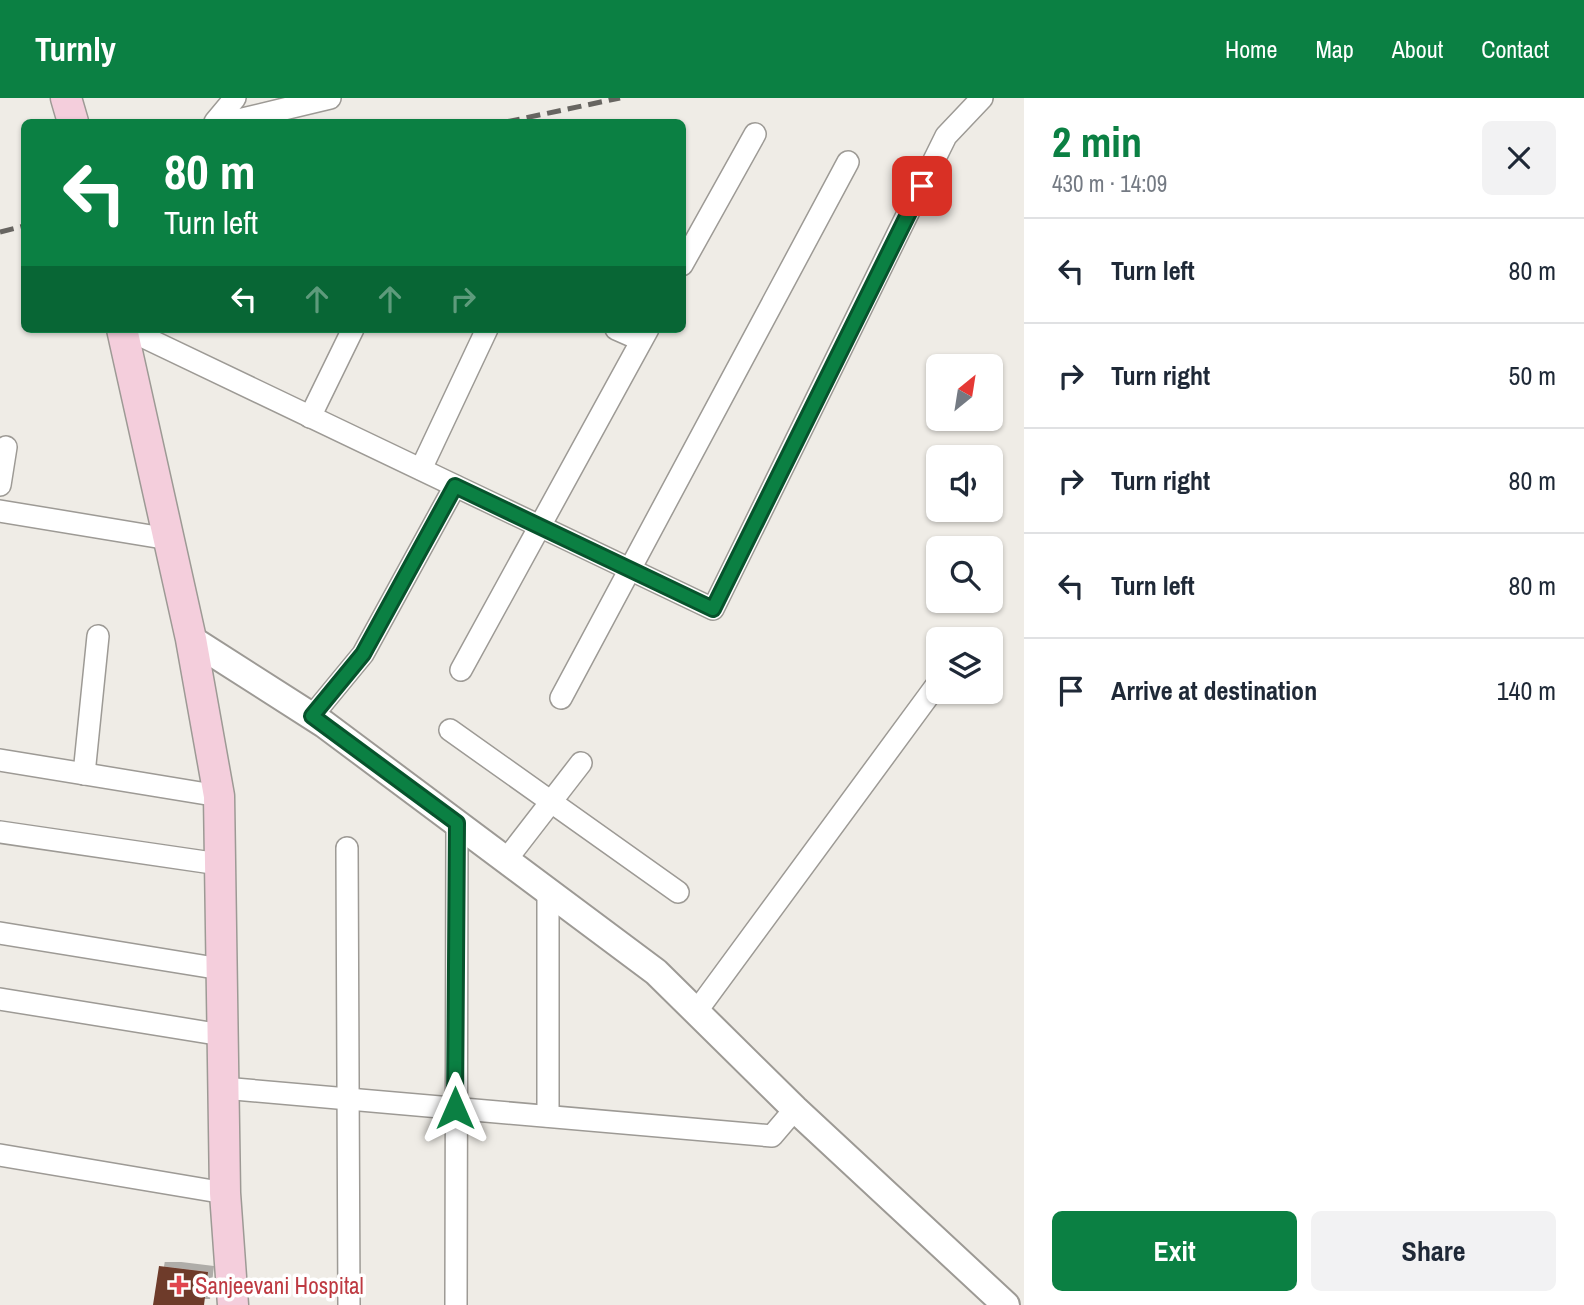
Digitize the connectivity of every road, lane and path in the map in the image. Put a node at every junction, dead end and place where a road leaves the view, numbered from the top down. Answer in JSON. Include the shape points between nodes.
{"nodes":[{"id":1,"x":66,"y":98,"type":"edge"},
{"id":2,"x":235,"y":98,"type":"edge"},
{"id":3,"x":330,"y":98,"type":"edge"},
{"id":4,"x":982,"y":98,"type":"edge"},
{"id":5,"x":72,"y":119,"type":"edge"},
{"id":6,"x":218,"y":119,"type":"edge"},
{"id":7,"x":242,"y":119,"type":"edge"},
{"id":8,"x":755,"y":134,"type":"dead end"},
{"id":9,"x":848,"y":162,"type":"dead end"},
{"id":10,"x":686,"y":258,"type":"edge"},
{"id":11,"x":125,"y":333,"type":"edge"},
{"id":12,"x":132,"y":333,"type":"edge"},
{"id":13,"x":351,"y":333,"type":"edge"},
{"id":14,"x":485,"y":333,"type":"edge"},
{"id":15,"x":644,"y":335,"type":"edge"},
{"id":16,"x":310,"y":417,"type":"junction"},
{"id":17,"x":6,"y":447,"type":"dead end"},
{"id":18,"x":421,"y":469,"type":"junction"},
{"id":19,"x":0,"y":485,"type":"edge"},
{"id":20,"x":455,"y":486,"type":"junction"},
{"id":21,"x":0,"y":511,"type":"edge"},
{"id":22,"x":539,"y":526,"type":"junction"},
{"id":23,"x":169,"y":540,"type":"junction"},
{"id":24,"x":631,"y":570,"type":"junction"},
{"id":25,"x":98,"y":636,"type":"dead end"},
{"id":26,"x":191,"y":639,"type":"junction"},
{"id":27,"x":461,"y":670,"type":"dead end"},
{"id":28,"x":561,"y":698,"type":"dead end"},
{"id":29,"x":926,"y":699,"type":"edge"},
{"id":30,"x":312,"y":716,"type":"junction"},
{"id":31,"x":450,"y":730,"type":"dead end"},
{"id":32,"x":0,"y":760,"type":"edge"},
{"id":33,"x":580,"y":763,"type":"dead end"},
{"id":34,"x":84,"y":774,"type":"junction"},
{"id":35,"x":219,"y":796,"type":"junction"},
{"id":36,"x":550,"y":803,"type":"junction"},
{"id":37,"x":457,"y":823,"type":"junction"},
{"id":38,"x":0,"y":832,"type":"edge"},
{"id":39,"x":346,"y":848,"type":"dead end"},
{"id":40,"x":506,"y":860,"type":"junction"},
{"id":41,"x":219,"y":864,"type":"junction"},
{"id":42,"x":548,"y":892,"type":"junction"},
{"id":43,"x":678,"y":892,"type":"dead end"},
{"id":44,"x":0,"y":933,"type":"edge"},
{"id":45,"x":221,"y":970,"type":"junction"},
{"id":46,"x":0,"y":999,"type":"edge"},
{"id":47,"x":696,"y":1012,"type":"junction"},
{"id":48,"x":222,"y":1035,"type":"junction"},
{"id":49,"x":223,"y":1088,"type":"junction"},
{"id":50,"x":348,"y":1099,"type":"junction"},
{"id":51,"x":455,"y":1108,"type":"junction"},
{"id":52,"x":795,"y":1109,"type":"junction"},
{"id":53,"x":548,"y":1116,"type":"junction"},
{"id":54,"x":0,"y":1155,"type":"edge"},
{"id":55,"x":225,"y":1194,"type":"junction"},
{"id":56,"x":233,"y":1305,"type":"edge"},
{"id":57,"x":349,"y":1305,"type":"edge"},
{"id":58,"x":456,"y":1305,"type":"edge"},
{"id":59,"x":1006,"y":1305,"type":"edge"}],
"edges":[{"from":1,"to":5,"type":"main road"},
{"from":2,"to":6,"type":"street"},
{"from":3,"to":7,"type":"street"},
{"from":4,"to":24,"type":"street","via":[[946,136],[713,609]]},
{"from":8,"to":10,"type":"street"},
{"from":9,"to":24,"type":"street"},
{"from":11,"to":23,"type":"main road"},
{"from":12,"to":16,"type":"street"},
{"from":13,"to":16,"type":"street"},
{"from":14,"to":18,"type":"street"},
{"from":15,"to":22,"type":"street"},
{"from":16,"to":18,"type":"street"},
{"from":17,"to":19,"type":"street"},
{"from":18,"to":20,"type":"street"},
{"from":20,"to":22,"type":"street"},
{"from":20,"to":30,"type":"street","via":[[363,654]]},
{"from":21,"to":23,"type":"street"},
{"from":22,"to":24,"type":"street"},
{"from":22,"to":27,"type":"street"},
{"from":23,"to":26,"type":"main road"},
{"from":24,"to":28,"type":"street"},
{"from":25,"to":34,"type":"street"},
{"from":26,"to":30,"type":"street"},
{"from":26,"to":35,"type":"main road"},
{"from":29,"to":47,"type":"street"},
{"from":30,"to":37,"type":"street"},
{"from":31,"to":36,"type":"street"},
{"from":32,"to":34,"type":"street"},
{"from":33,"to":36,"type":"street"},
{"from":34,"to":35,"type":"street"},
{"from":35,"to":41,"type":"main road"},
{"from":36,"to":40,"type":"street"},
{"from":36,"to":43,"type":"street"},
{"from":37,"to":40,"type":"street"},
{"from":37,"to":51,"type":"street"},
{"from":38,"to":41,"type":"street"},
{"from":39,"to":50,"type":"street"},
{"from":40,"to":42,"type":"street"},
{"from":41,"to":45,"type":"main road"},
{"from":42,"to":47,"type":"street","via":[[656,972]]},
{"from":42,"to":53,"type":"street"},
{"from":44,"to":45,"type":"street"},
{"from":45,"to":48,"type":"main road"},
{"from":46,"to":48,"type":"street"},
{"from":47,"to":52,"type":"street"},
{"from":48,"to":49,"type":"main road"},
{"from":49,"to":50,"type":"street"},
{"from":49,"to":55,"type":"main road"},
{"from":50,"to":51,"type":"street"},
{"from":50,"to":57,"type":"street"},
{"from":51,"to":53,"type":"street"},
{"from":51,"to":58,"type":"street"},
{"from":52,"to":53,"type":"street","via":[[772,1136]]},
{"from":52,"to":59,"type":"street"},
{"from":54,"to":55,"type":"street"},
{"from":55,"to":56,"type":"main road"}]}
